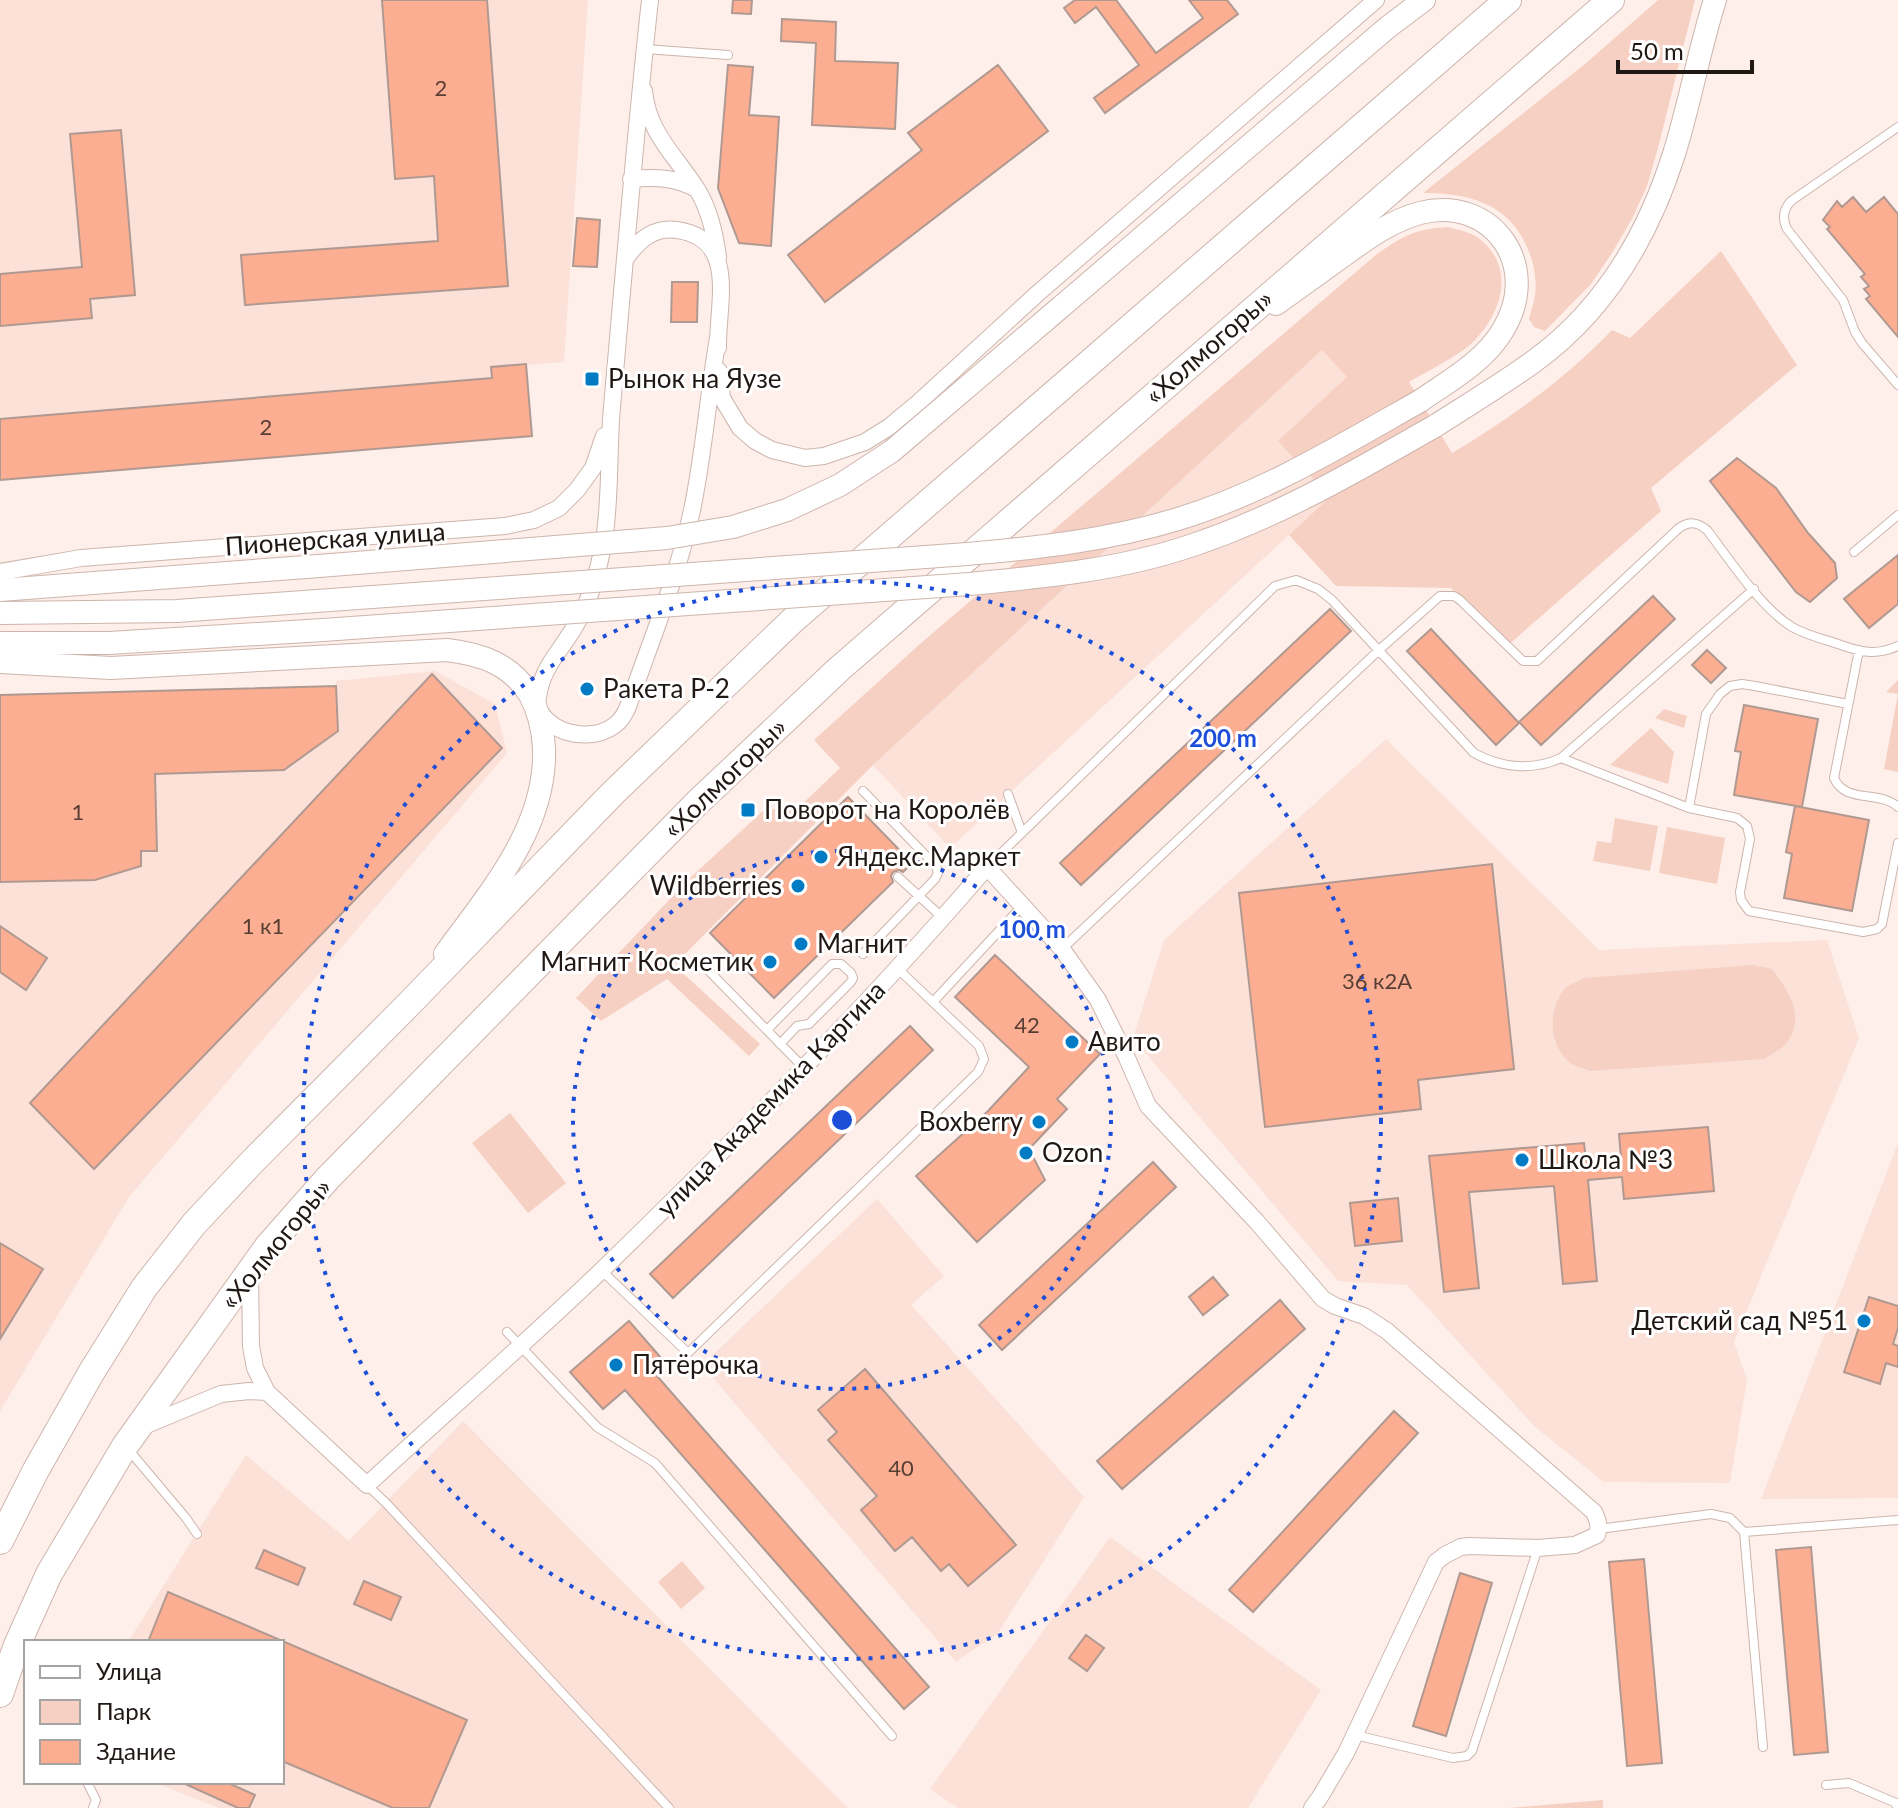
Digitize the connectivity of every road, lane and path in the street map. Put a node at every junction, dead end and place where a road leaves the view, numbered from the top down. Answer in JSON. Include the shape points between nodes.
{"nodes":[{"id":1,"x":650,"y":0,"type":"edge"},
{"id":2,"x":1376,"y":0,"type":"edge"},
{"id":3,"x":1424,"y":0,"type":"edge"},
{"id":4,"x":1508,"y":0,"type":"edge"},
{"id":5,"x":1611,"y":0,"type":"edge"},
{"id":6,"x":1715,"y":0,"type":"edge"},
{"id":7,"x":644,"y":49,"type":"junction"},
{"id":8,"x":728,"y":55,"type":"dead end"},
{"id":9,"x":643,"y":70,"type":"junction"},
{"id":10,"x":1897,"y":130,"type":"edge"},
{"id":11,"x":631,"y":179,"type":"junction"},
{"id":12,"x":697,"y":190,"type":"junction"},
{"id":13,"x":625,"y":260,"type":"junction"},
{"id":14,"x":720,"y":267,"type":"junction"},
{"id":15,"x":718,"y":338,"type":"junction"},
{"id":16,"x":1174,"y":378,"type":"junction"},
{"id":17,"x":1898,"y":385,"type":"edge"},
{"id":18,"x":611,"y":415,"type":"junction"},
{"id":19,"x":1898,"y":515,"type":"edge"},
{"id":20,"x":1854,"y":552,"type":"dead end"},
{"id":21,"x":0,"y":572,"type":"edge"},
{"id":22,"x":1754,"y":589,"type":"junction"},
{"id":23,"x":0,"y":590,"type":"edge"},
{"id":24,"x":0,"y":613,"type":"edge"},
{"id":25,"x":0,"y":643,"type":"edge"},
{"id":26,"x":1898,"y":646,"type":"edge"},
{"id":27,"x":1379,"y":650,"type":"junction"},
{"id":28,"x":1859,"y":650,"type":"junction"},
{"id":29,"x":0,"y":662,"type":"edge"},
{"id":30,"x":1848,"y":704,"type":"junction"},
{"id":31,"x":537,"y":707,"type":"junction"},
{"id":32,"x":1561,"y":758,"type":"junction"},
{"id":33,"x":863,"y":791,"type":"dead end"},
{"id":34,"x":1008,"y":794,"type":"dead end"},
{"id":35,"x":1898,"y":807,"type":"edge"},
{"id":36,"x":1689,"y":808,"type":"junction"},
{"id":37,"x":1022,"y":833,"type":"junction"},
{"id":38,"x":1898,"y":843,"type":"edge"},
{"id":39,"x":987,"y":867,"type":"junction"},
{"id":40,"x":898,"y":877,"type":"dead end"},
{"id":41,"x":919,"y":896,"type":"junction"},
{"id":42,"x":1022,"y":906,"type":"junction"},
{"id":43,"x":943,"y":918,"type":"junction"},
{"id":44,"x":1062,"y":949,"type":"junction"},
{"id":45,"x":863,"y":954,"type":"dead end"},
{"id":46,"x":706,"y":968,"type":"dead end"},
{"id":47,"x":897,"y":968,"type":"junction"},
{"id":48,"x":933,"y":1002,"type":"junction"},
{"id":49,"x":408,"y":1005,"type":"junction"},
{"id":50,"x":767,"y":1030,"type":"junction"},
{"id":51,"x":780,"y":1044,"type":"junction"},
{"id":52,"x":804,"y":1069,"type":"junction"},
{"id":53,"x":250,"y":1270,"type":"junction"},
{"id":54,"x":601,"y":1270,"type":"junction"},
{"id":55,"x":507,"y":1332,"type":"dead end"},
{"id":56,"x":520,"y":1344,"type":"junction"},
{"id":57,"x":267,"y":1392,"type":"junction"},
{"id":58,"x":130,"y":1438,"type":"junction"},
{"id":59,"x":367,"y":1485,"type":"junction"},
{"id":60,"x":1898,"y":1520,"type":"edge"},
{"id":61,"x":1599,"y":1529,"type":"junction"},
{"id":62,"x":1744,"y":1532,"type":"junction"},
{"id":63,"x":197,"y":1534,"type":"dead end"},
{"id":64,"x":0,"y":1541,"type":"edge"},
{"id":65,"x":1538,"y":1548,"type":"junction"},
{"id":66,"x":0,"y":1694,"type":"edge"},
{"id":67,"x":1354,"y":1735,"type":"junction"},
{"id":68,"x":892,"y":1736,"type":"dead end"},
{"id":69,"x":1763,"y":1747,"type":"dead end"},
{"id":70,"x":88,"y":1784,"type":"edge"},
{"id":71,"x":1826,"y":1785,"type":"dead end"},
{"id":72,"x":93,"y":1808,"type":"edge"},
{"id":73,"x":669,"y":1808,"type":"edge"},
{"id":74,"x":1312,"y":1808,"type":"edge"},
{"id":75,"x":1897,"y":1808,"type":"edge"}],
"edges":[{"from":1,"to":7,"type":"street"},
{"from":2,"to":15,"type":"street","via":[[918,403],[865,442],[805,458],[755,441],[722,398]]},
{"from":3,"to":23,"type":"main road","name":"Пионерская улица","bridge":true,"via":[[892,451],[840,485],[787,510],[733,527],[667,538]]},
{"from":4,"to":49,"type":"highway","via":[[793,620],[650,755]]},
{"from":5,"to":16,"type":"highway","name":"«Холмогоры»"},
{"from":6,"to":25,"type":"main road","bridge":true,"via":[[1660,197],[1603,295],[1535,361],[1435,426],[1256,522],[1118,565],[969,584],[323,630],[109,643]]},
{"from":7,"to":8,"type":"lane"},
{"from":7,"to":9,"type":"street"},
{"from":9,"to":11,"type":"street"},
{"from":9,"to":12,"type":"street","via":[[654,126]]},
{"from":10,"to":17,"type":"lane","via":[[1791,201],[1783,214],[1787,229],[1843,300],[1862,343]]},
{"from":11,"to":12,"type":"street","via":[[668,179]]},
{"from":11,"to":13,"type":"street"},
{"from":12,"to":14,"type":"street","via":[[715,234]]},
{"from":13,"to":14,"type":"street","via":[[636,243],[668,229],[703,238]]},
{"from":13,"to":18,"type":"street"},
{"from":14,"to":15,"type":"street"},
{"from":15,"to":31,"type":"street","via":[[684,543],[624,716],[604,731],[575,734],[548,722]]},
{"from":16,"to":24,"type":"main road","bridge":true,"via":[[1367,239],[1421,213],[1449,210],[1491,226],[1507,245],[1516,268],[1518,291],[1502,332],[1481,357],[1420,401],[1244,495],[1112,536],[967,554],[177,611]]},
{"from":16,"to":53,"type":"highway","name":"«Холмогоры»","via":[[839,669],[697,803],[328,1178]]},
{"from":18,"to":21,"type":"street","name":"Пионерская улица","via":[[593,468],[577,490],[559,508],[534,520],[81,558]]},
{"from":18,"to":31,"type":"street","via":[[605,535],[597,573],[577,623],[543,675]]},
{"from":19,"to":20,"type":"lane"},
{"from":22,"to":27,"type":"lane","via":[[1707,530],[1686,524],[1537,661],[1517,657],[1460,600],[1447,594]]},
{"from":22,"to":28,"type":"lane","via":[[1774,613],[1802,632]]},
{"from":22,"to":32,"type":"lane"},
{"from":26,"to":28,"type":"lane","via":[[1883,652]]},
{"from":27,"to":32,"type":"lane","via":[[1474,753],[1509,766],[1546,765]]},
{"from":27,"to":37,"type":"lane","via":[[1318,589],[1296,580],[1275,586]]},
{"from":27,"to":44,"type":"lane"},
{"from":28,"to":30,"type":"lane"},
{"from":29,"to":31,"type":"main road","via":[[111,668],[447,650],[500,665],[525,687]]},
{"from":30,"to":35,"type":"lane","via":[[1834,778],[1843,790]]},
{"from":30,"to":36,"type":"lane","via":[[1730,686],[1706,714]]},
{"from":31,"to":49,"type":"main road","via":[[544,759],[529,826],[489,893]]},
{"from":32,"to":36,"type":"lane"},
{"from":33,"to":41,"type":"lane","via":[[936,866],[935,879]]},
{"from":34,"to":37,"type":"lane"},
{"from":36,"to":38,"type":"lane","via":[[1737,818],[1747,826],[1750,839],[1740,892],[1749,911],[1863,932],[1882,924]]},
{"from":37,"to":39,"type":"lane"},
{"from":39,"to":42,"type":"street"},
{"from":39,"to":43,"type":"street","name":"улица Академика Каргина"},
{"from":40,"to":41,"type":"lane"},
{"from":41,"to":43,"type":"lane"},
{"from":41,"to":45,"type":"lane"},
{"from":42,"to":44,"type":"street"},
{"from":42,"to":48,"type":"lane"},
{"from":43,"to":47,"type":"street","name":"улица Академика Каргина"},
{"from":44,"to":61,"type":"street","via":[[1098,1000],[1148,1106],[1323,1299],[1387,1331],[1594,1512]]},
{"from":46,"to":50,"type":"lane"},
{"from":47,"to":48,"type":"lane"},
{"from":47,"to":52,"type":"street","name":"улица Академика Каргина"},
{"from":48,"to":54,"type":"lane","via":[[979,1046],[984,1059],[978,1072],[688,1353]]},
{"from":49,"to":64,"type":"highway","via":[[194,1224],[144,1288],[91,1373]]},
{"from":50,"to":51,"type":"lane"},
{"from":50,"to":51,"type":"lane","via":[[832,964],[851,973],[851,982],[809,1024],[797,1026]]},
{"from":51,"to":52,"type":"lane"},
{"from":52,"to":54,"type":"street","name":"улица Академика Каргина"},
{"from":53,"to":57,"type":"street","via":[[251,1346]]},
{"from":53,"to":58,"type":"highway","name":"«Холмогоры»"},
{"from":54,"to":56,"type":"street","name":"улица Академика Каргина"},
{"from":55,"to":56,"type":"lane"},
{"from":56,"to":59,"type":"street","name":"улица Академика Каргина"},
{"from":56,"to":68,"type":"lane","via":[[597,1427],[655,1463]]},
{"from":57,"to":58,"type":"street","via":[[221,1394]]},
{"from":57,"to":59,"type":"street"},
{"from":58,"to":63,"type":"lane"},
{"from":58,"to":66,"type":"highway","name":"«Холмогоры»","via":[[49,1574]]},
{"from":59,"to":73,"type":"lane"},
{"from":60,"to":62,"type":"lane"},
{"from":61,"to":62,"type":"lane","via":[[1711,1514],[1730,1518]]},
{"from":61,"to":65,"type":"street","via":[[1575,1545]]},
{"from":62,"to":69,"type":"lane"},
{"from":65,"to":67,"type":"street","via":[[1461,1547],[1436,1562]]},
{"from":65,"to":67,"type":"lane","via":[[1472,1751],[1453,1758]]},
{"from":67,"to":74,"type":"street"},
{"from":70,"to":72,"type":"lane","via":[[96,1800]]},
{"from":71,"to":75,"type":"lane","via":[[1849,1783]]}]}
